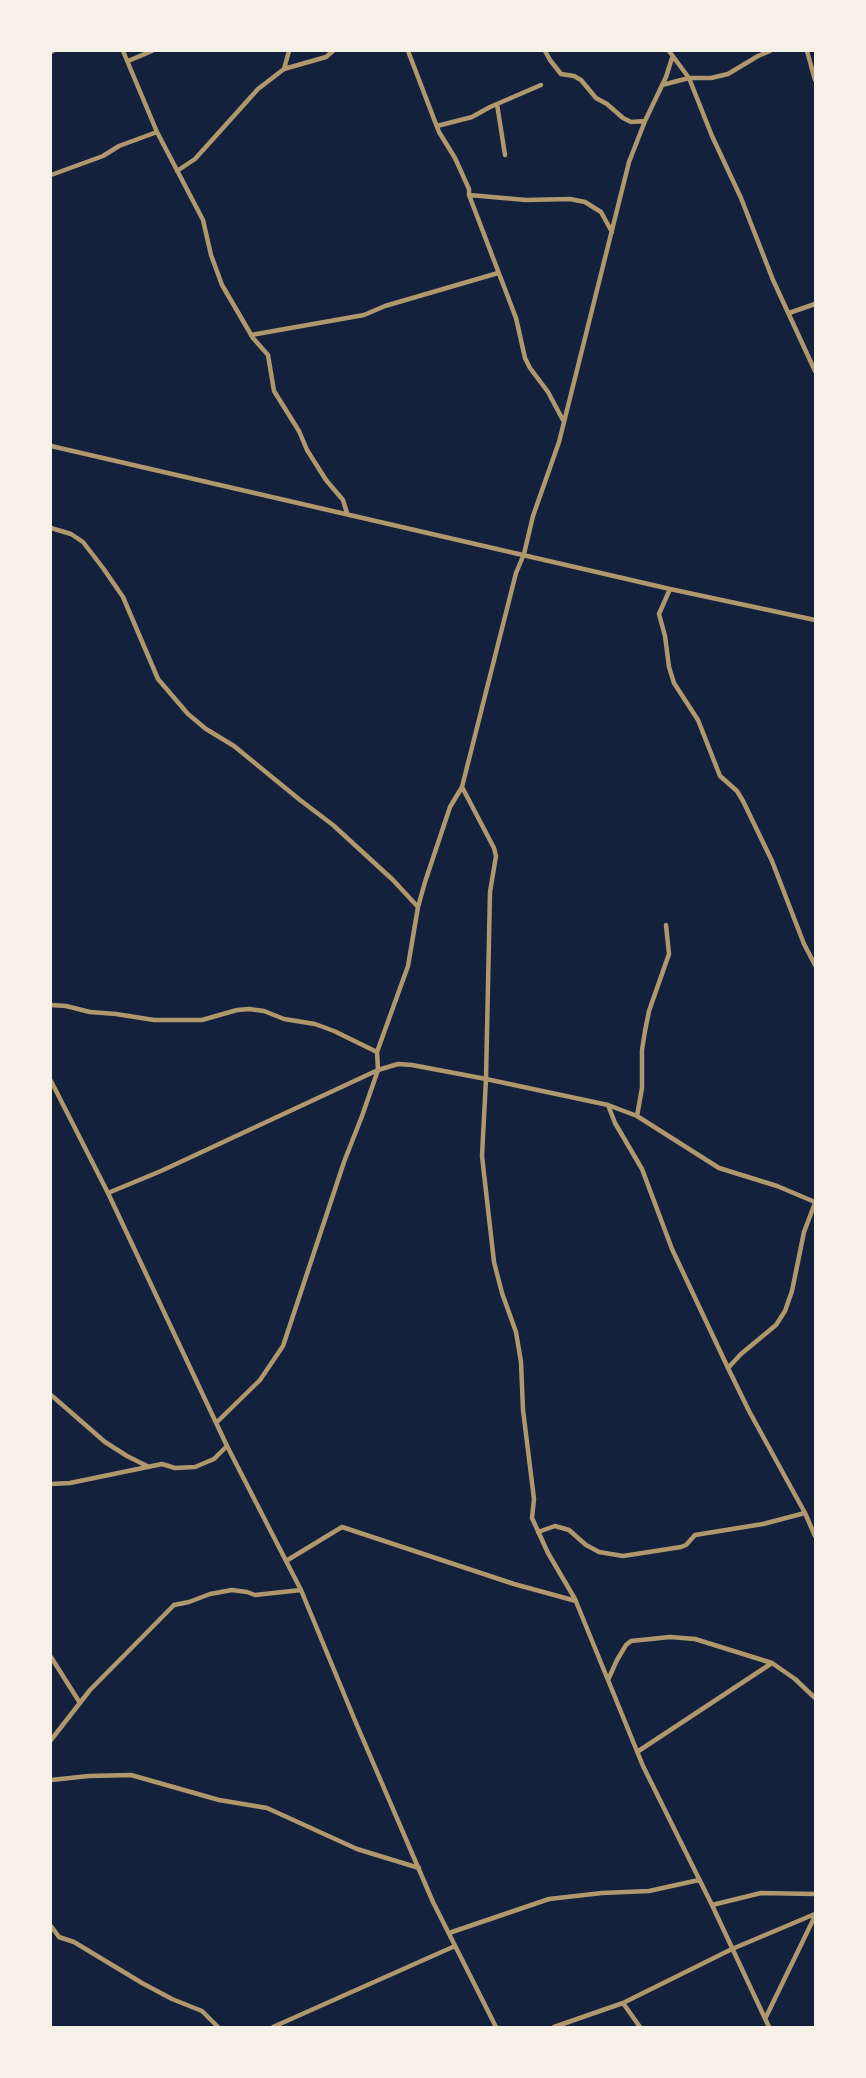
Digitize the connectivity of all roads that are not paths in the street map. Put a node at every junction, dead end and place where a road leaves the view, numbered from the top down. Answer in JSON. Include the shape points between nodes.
{"nodes":[{"id":1,"x":123,"y":51,"type":"edge"},
{"id":2,"x":152,"y":51,"type":"edge"},
{"id":3,"x":290,"y":51,"type":"edge"},
{"id":4,"x":333,"y":51,"type":"edge"},
{"id":5,"x":408,"y":51,"type":"edge"},
{"id":6,"x":545,"y":51,"type":"edge"},
{"id":7,"x":669,"y":51,"type":"edge"},
{"id":8,"x":770,"y":51,"type":"edge"},
{"id":9,"x":807,"y":51,"type":"edge"},
{"id":10,"x":762,"y":52,"type":"edge"},
{"id":11,"x":672,"y":58,"type":"junction"},
{"id":12,"x":129,"y":61,"type":"junction"},
{"id":13,"x":284,"y":69,"type":"junction"},
{"id":14,"x":689,"y":78,"type":"junction"},
{"id":15,"x":815,"y":80,"type":"edge"},
{"id":16,"x":542,"y":85,"type":"dead end"},
{"id":17,"x":662,"y":86,"type":"junction"},
{"id":18,"x":497,"y":104,"type":"junction"},
{"id":19,"x":645,"y":120,"type":"junction"},
{"id":20,"x":437,"y":126,"type":"junction"},
{"id":21,"x":158,"y":132,"type":"junction"},
{"id":22,"x":505,"y":155,"type":"dead end"},
{"id":23,"x":177,"y":171,"type":"junction"},
{"id":24,"x":51,"y":175,"type":"edge"},
{"id":25,"x":469,"y":195,"type":"junction"},
{"id":26,"x":612,"y":232,"type":"junction"},
{"id":27,"x":498,"y":273,"type":"junction"},
{"id":28,"x":815,"y":304,"type":"edge"},
{"id":29,"x":789,"y":314,"type":"junction"},
{"id":30,"x":251,"y":335,"type":"junction"},
{"id":31,"x":815,"y":371,"type":"edge"},
{"id":32,"x":564,"y":422,"type":"junction"},
{"id":33,"x":51,"y":446,"type":"edge"},
{"id":34,"x":347,"y":513,"type":"junction"},
{"id":35,"x":51,"y":528,"type":"edge"},
{"id":36,"x":524,"y":555,"type":"junction"},
{"id":37,"x":670,"y":589,"type":"junction"},
{"id":38,"x":815,"y":620,"type":"edge"},
{"id":39,"x":462,"y":787,"type":"junction"},
{"id":40,"x":418,"y":907,"type":"junction"},
{"id":41,"x":666,"y":925,"type":"dead end"},
{"id":42,"x":815,"y":965,"type":"edge"},
{"id":43,"x":51,"y":1005,"type":"edge"},
{"id":44,"x":377,"y":1052,"type":"junction"},
{"id":45,"x":378,"y":1070,"type":"junction"},
{"id":46,"x":486,"y":1079,"type":"junction"},
{"id":47,"x":51,"y":1082,"type":"edge"},
{"id":48,"x":608,"y":1105,"type":"junction"},
{"id":49,"x":638,"y":1116,"type":"junction"},
{"id":50,"x":108,"y":1193,"type":"junction"},
{"id":51,"x":815,"y":1203,"type":"edge"},
{"id":52,"x":728,"y":1368,"type":"junction"},
{"id":53,"x":51,"y":1395,"type":"edge"},
{"id":54,"x":216,"y":1423,"type":"junction"},
{"id":55,"x":227,"y":1446,"type":"junction"},
{"id":56,"x":149,"y":1467,"type":"junction"},
{"id":57,"x":51,"y":1484,"type":"edge"},
{"id":58,"x":805,"y":1513,"type":"junction"},
{"id":59,"x":814,"y":1527,"type":"edge"},
{"id":60,"x":538,"y":1532,"type":"junction"},
{"id":61,"x":815,"y":1536,"type":"edge"},
{"id":62,"x":286,"y":1561,"type":"junction"},
{"id":63,"x":301,"y":1590,"type":"junction"},
{"id":64,"x":576,"y":1601,"type":"junction"},
{"id":65,"x":51,"y":1657,"type":"edge"},
{"id":66,"x":772,"y":1663,"type":"junction"},
{"id":67,"x":608,"y":1680,"type":"junction"},
{"id":68,"x":815,"y":1698,"type":"edge"},
{"id":69,"x":80,"y":1703,"type":"junction"},
{"id":70,"x":51,"y":1740,"type":"edge"},
{"id":71,"x":637,"y":1752,"type":"junction"},
{"id":72,"x":51,"y":1780,"type":"edge"},
{"id":73,"x":419,"y":1868,"type":"junction"},
{"id":74,"x":699,"y":1880,"type":"junction"},
{"id":75,"x":815,"y":1894,"type":"edge"},
{"id":76,"x":712,"y":1905,"type":"junction"},
{"id":77,"x":815,"y":1915,"type":"edge"},
{"id":78,"x":51,"y":1926,"type":"edge"},
{"id":79,"x":449,"y":1933,"type":"junction"},
{"id":80,"x":455,"y":1946,"type":"junction"},
{"id":81,"x":732,"y":1949,"type":"junction"},
{"id":82,"x":623,"y":2003,"type":"junction"},
{"id":83,"x":765,"y":2019,"type":"junction"},
{"id":84,"x":218,"y":2027,"type":"edge"},
{"id":85,"x":273,"y":2027,"type":"edge"},
{"id":86,"x":496,"y":2027,"type":"edge"},
{"id":87,"x":554,"y":2027,"type":"edge"},
{"id":88,"x":640,"y":2027,"type":"edge"},
{"id":89,"x":769,"y":2027,"type":"edge"}],
"edges":[{"from":1,"to":12,"type":"street"},
{"from":2,"to":12,"type":"street"},
{"from":3,"to":13,"type":"street"},
{"from":4,"to":13,"type":"street","via":[[326,57]]},
{"from":5,"to":20,"type":"street"},
{"from":6,"to":19,"type":"street","via":[[561,74],[577,77],[596,99],[623,118],[631,122]]},
{"from":7,"to":11,"type":"street"},
{"from":8,"to":10,"type":"street"},
{"from":9,"to":15,"type":"street"},
{"from":10,"to":14,"type":"street","via":[[728,74]]},
{"from":11,"to":14,"type":"street"},
{"from":11,"to":17,"type":"street"},
{"from":12,"to":21,"type":"street"},
{"from":13,"to":23,"type":"street","via":[[258,89],[195,159]]},
{"from":14,"to":17,"type":"street"},
{"from":14,"to":29,"type":"street"},
{"from":16,"to":18,"type":"street"},
{"from":17,"to":19,"type":"street"},
{"from":18,"to":20,"type":"street","via":[[472,117]]},
{"from":18,"to":22,"type":"street"},
{"from":19,"to":26,"type":"street","via":[[629,162]]},
{"from":20,"to":25,"type":"street"},
{"from":21,"to":23,"type":"street"},
{"from":21,"to":24,"type":"street"},
{"from":23,"to":30,"type":"street","via":[[203,220],[222,285]]},
{"from":25,"to":26,"type":"street","via":[[585,202],[601,212]]},
{"from":25,"to":27,"type":"street"},
{"from":26,"to":32,"type":"street"},
{"from":27,"to":30,"type":"street","via":[[364,315]]},
{"from":27,"to":32,"type":"street","via":[[516,318],[525,358]]},
{"from":28,"to":29,"type":"street"},
{"from":29,"to":31,"type":"street"},
{"from":30,"to":34,"type":"street","via":[[268,355],[274,391],[307,450],[343,500]]},
{"from":32,"to":36,"type":"street"},
{"from":33,"to":34,"type":"street"},
{"from":34,"to":36,"type":"street"},
{"from":35,"to":40,"type":"street","via":[[83,542],[103,568],[123,597],[158,679],[188,714],[333,825]]},
{"from":36,"to":37,"type":"street"},
{"from":36,"to":39,"type":"street","via":[[516,573]]},
{"from":37,"to":38,"type":"street"},
{"from":37,"to":42,"type":"street","via":[[659,615],[674,683],[698,720],[720,776],[743,801]]},
{"from":39,"to":40,"type":"street","via":[[450,807]]},
{"from":39,"to":46,"type":"street","via":[[496,856],[490,892]]},
{"from":40,"to":44,"type":"street","via":[[408,966]]},
{"from":41,"to":49,"type":"street","via":[[669,954],[645,1031]]},
{"from":43,"to":44,"type":"street","via":[[153,1020],[202,1020],[237,1010],[264,1011],[334,1030]]},
{"from":44,"to":45,"type":"street"},
{"from":45,"to":46,"type":"street","via":[[398,1064],[412,1065]]},
{"from":45,"to":50,"type":"street"},
{"from":45,"to":54,"type":"street","via":[[283,1346],[260,1380]]},
{"from":46,"to":48,"type":"street"},
{"from":46,"to":60,"type":"street","via":[[482,1155],[494,1262],[521,1362],[534,1499],[532,1518]]},
{"from":47,"to":50,"type":"street"},
{"from":48,"to":49,"type":"street"},
{"from":48,"to":52,"type":"street","via":[[642,1170],[672,1249]]},
{"from":49,"to":51,"type":"street","via":[[719,1168]]},
{"from":50,"to":54,"type":"street"},
{"from":51,"to":52,"type":"street","via":[[785,1311],[776,1325]]},
{"from":52,"to":58,"type":"street"},
{"from":53,"to":56,"type":"street","via":[[105,1442]]},
{"from":54,"to":55,"type":"street"},
{"from":55,"to":56,"type":"street","via":[[214,1459],[195,1467]]},
{"from":55,"to":62,"type":"street"},
{"from":56,"to":57,"type":"street"},
{"from":58,"to":59,"type":"street"},
{"from":58,"to":60,"type":"street","via":[[695,1535],[681,1547],[623,1556],[599,1552],[569,1530],[555,1526]]},
{"from":59,"to":61,"type":"street"},
{"from":60,"to":64,"type":"street"},
{"from":62,"to":63,"type":"street"},
{"from":62,"to":64,"type":"street","via":[[342,1527]]},
{"from":63,"to":69,"type":"street","via":[[255,1595],[232,1590],[174,1605]]},
{"from":63,"to":73,"type":"street"},
{"from":64,"to":67,"type":"street"},
{"from":65,"to":69,"type":"street"},
{"from":66,"to":67,"type":"street","via":[[695,1639],[648,1638],[626,1645]]},
{"from":66,"to":68,"type":"street"},
{"from":66,"to":71,"type":"street"},
{"from":67,"to":71,"type":"street"},
{"from":69,"to":70,"type":"street"},
{"from":71,"to":74,"type":"street"},
{"from":72,"to":73,"type":"street","via":[[131,1775],[219,1800],[267,1808],[357,1849]]},
{"from":73,"to":79,"type":"street"},
{"from":74,"to":76,"type":"street"},
{"from":74,"to":79,"type":"street","via":[[649,1891],[549,1899]]},
{"from":75,"to":76,"type":"street","via":[[761,1893]]},
{"from":76,"to":81,"type":"street"},
{"from":77,"to":81,"type":"street"},
{"from":77,"to":83,"type":"street"},
{"from":78,"to":84,"type":"street","via":[[59,1936],[142,1983],[202,2011]]},
{"from":79,"to":80,"type":"street"},
{"from":80,"to":85,"type":"street"},
{"from":80,"to":86,"type":"street"},
{"from":81,"to":82,"type":"street"},
{"from":81,"to":83,"type":"street"},
{"from":82,"to":87,"type":"street"},
{"from":82,"to":88,"type":"street"},
{"from":83,"to":89,"type":"street"}]}
